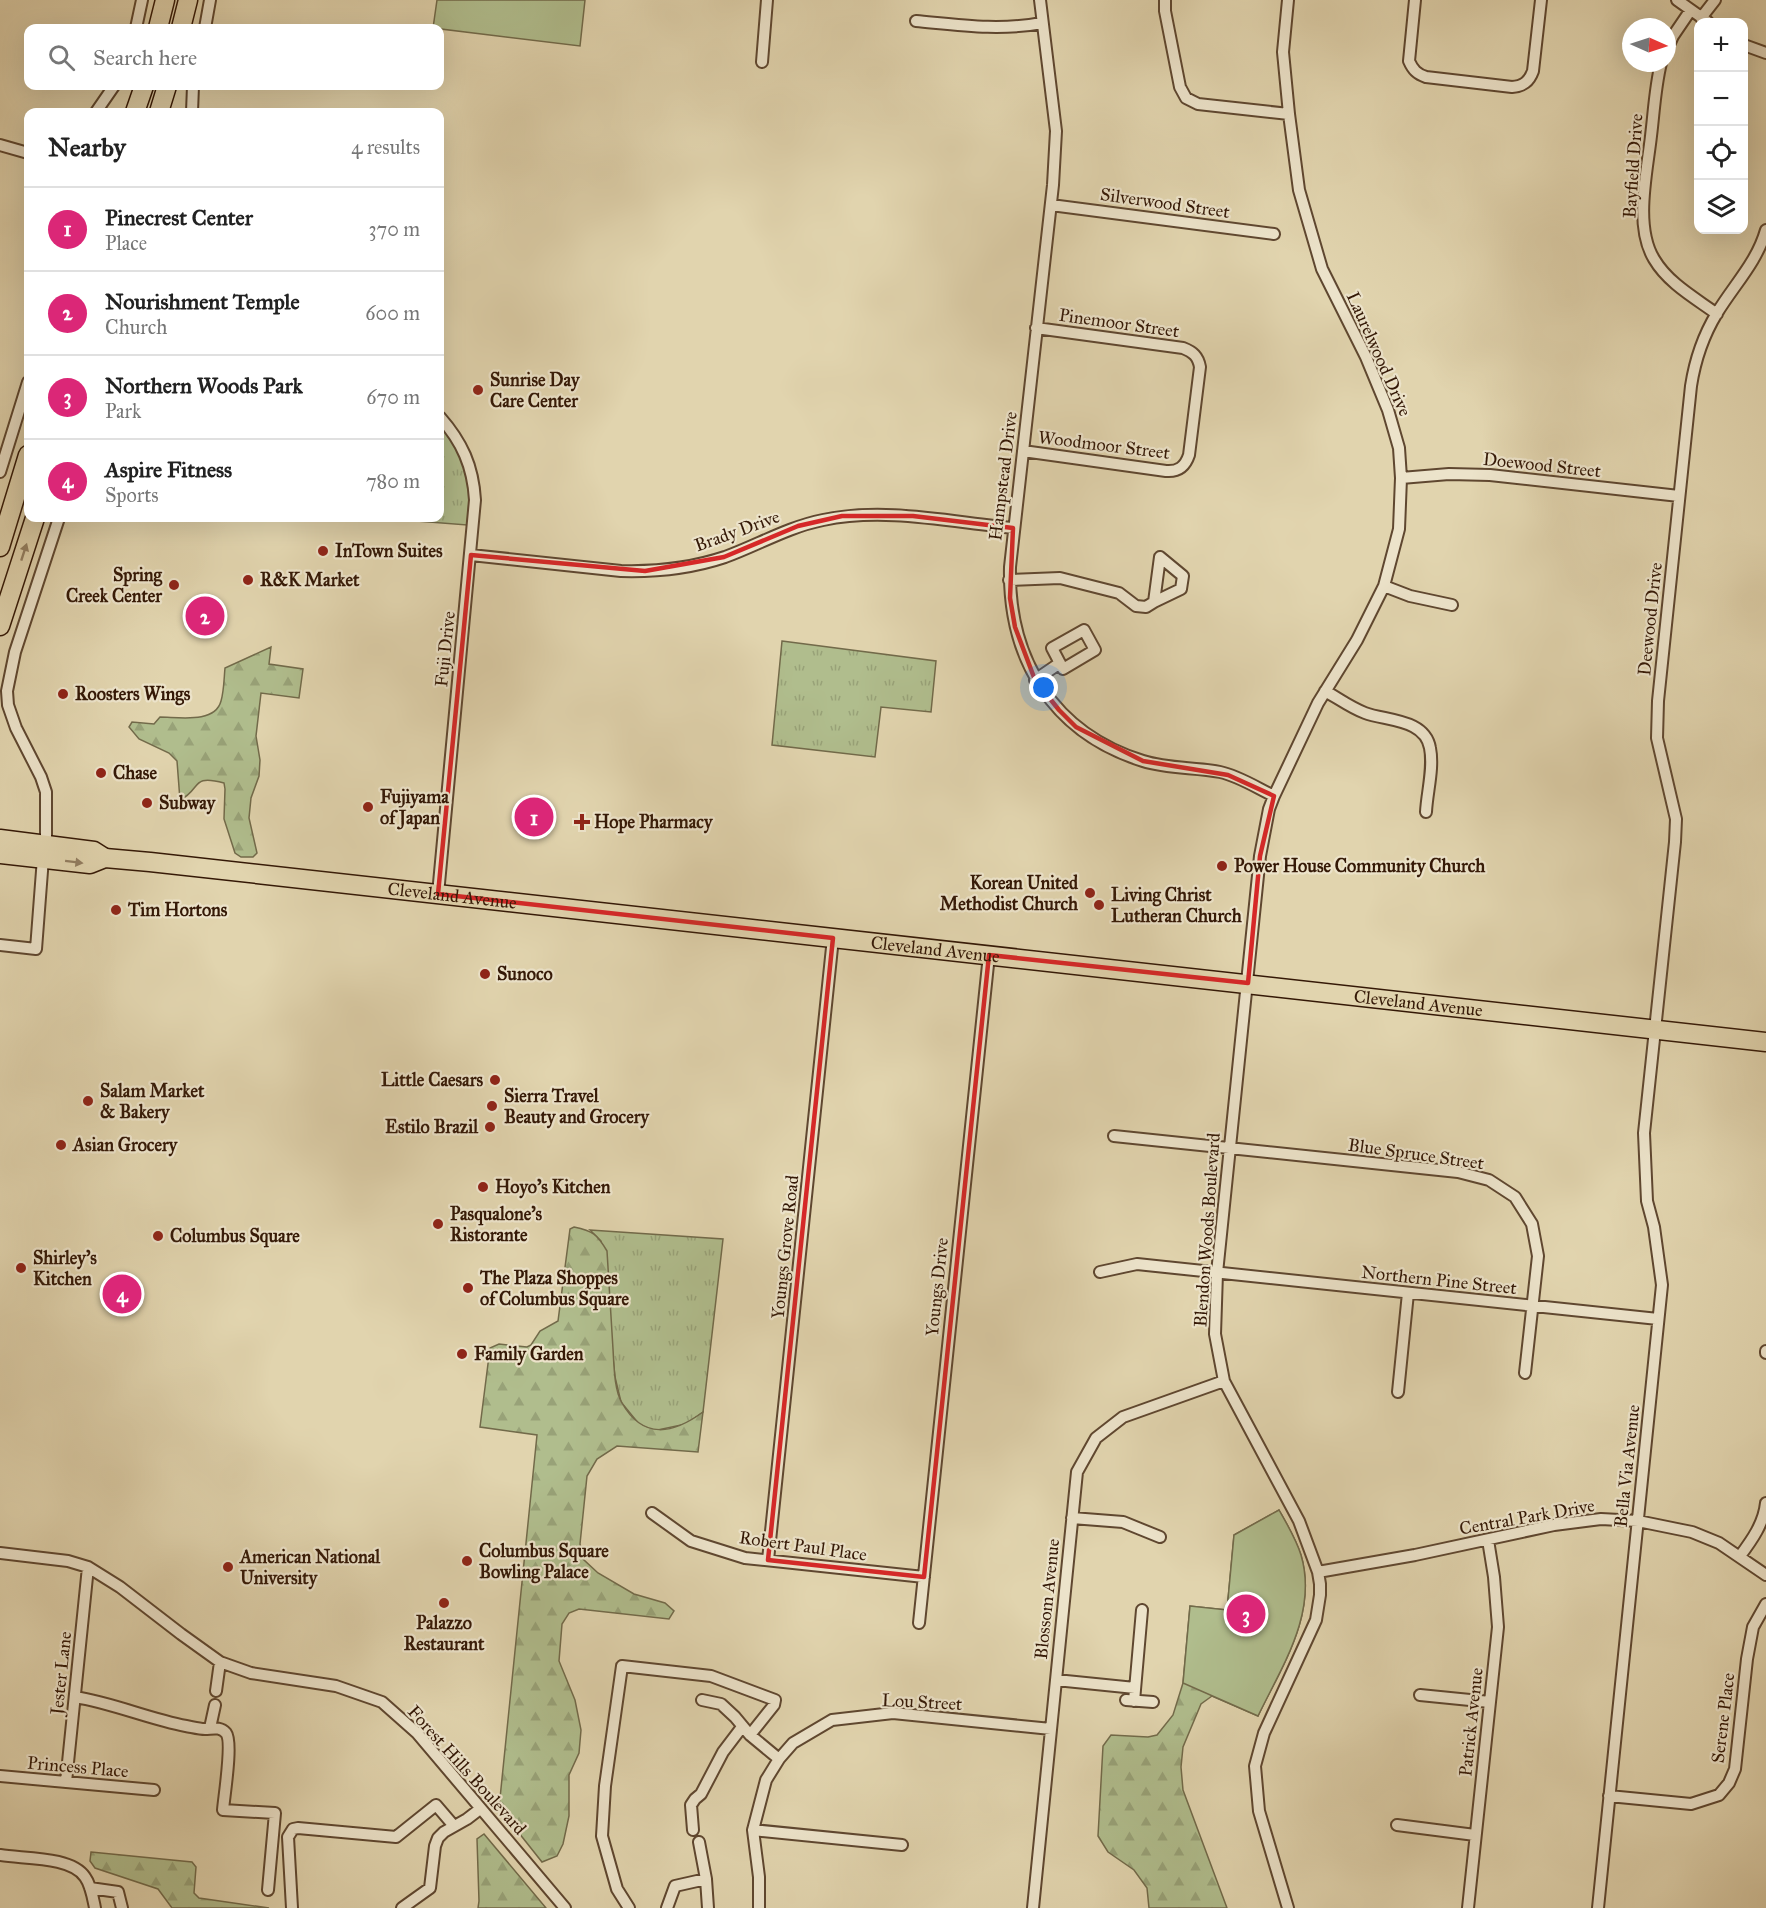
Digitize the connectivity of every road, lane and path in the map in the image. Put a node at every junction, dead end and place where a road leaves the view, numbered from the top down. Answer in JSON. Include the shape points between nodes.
{"nodes":[{"id":1,"x":142,"y":0,"type":"edge"},
{"id":2,"x":165,"y":0,"type":"edge"},
{"id":3,"x":171,"y":0,"type":"edge"},
{"id":4,"x":188,"y":0,"type":"edge"},
{"id":5,"x":210,"y":0,"type":"edge"},
{"id":6,"x":767,"y":0,"type":"edge"},
{"id":7,"x":1040,"y":0,"type":"edge"},
{"id":8,"x":1165,"y":0,"type":"edge"},
{"id":9,"x":1288,"y":0,"type":"edge"},
{"id":10,"x":1415,"y":0,"type":"edge"},
{"id":11,"x":1541,"y":0,"type":"edge"},
{"id":12,"x":1677,"y":0,"type":"edge"},
{"id":13,"x":1715,"y":0,"type":"edge"},
{"id":14,"x":1690,"y":11,"type":"junction"},
{"id":15,"x":1701,"y":18,"type":"edge"},
{"id":16,"x":1705,"y":18,"type":"edge"},
{"id":17,"x":916,"y":21,"type":"dead end"},
{"id":18,"x":1042,"y":23,"type":"junction"},
{"id":19,"x":137,"y":24,"type":"edge"},
{"id":20,"x":159,"y":24,"type":"edge"},
{"id":21,"x":169,"y":24,"type":"edge"},
{"id":22,"x":182,"y":24,"type":"edge"},
{"id":23,"x":206,"y":24,"type":"edge"},
{"id":24,"x":1676,"y":32,"type":"edge"},
{"id":25,"x":1748,"y":47,"type":"edge"},
{"id":26,"x":1766,"y":54,"type":"edge"},
{"id":27,"x":762,"y":62,"type":"dead end"},
{"id":28,"x":1659,"y":72,"type":"edge"},
{"id":29,"x":111,"y":90,"type":"edge"},
{"id":30,"x":143,"y":90,"type":"edge"},
{"id":31,"x":153,"y":90,"type":"edge"},
{"id":32,"x":166,"y":90,"type":"edge"},
{"id":33,"x":193,"y":90,"type":"edge"},
{"id":34,"x":99,"y":108,"type":"edge"},
{"id":35,"x":136,"y":108,"type":"edge"},
{"id":36,"x":148,"y":108,"type":"edge"},
{"id":37,"x":160,"y":108,"type":"edge"},
{"id":38,"x":192,"y":108,"type":"edge"},
{"id":39,"x":1289,"y":114,"type":"junction"},
{"id":40,"x":0,"y":145,"type":"edge"},
{"id":41,"x":24,"y":152,"type":"edge"},
{"id":42,"x":1051,"y":205,"type":"junction"},
{"id":43,"x":1766,"y":230,"type":"edge"},
{"id":44,"x":1274,"y":234,"type":"dead end"},
{"id":45,"x":1717,"y":314,"type":"junction"},
{"id":46,"x":1036,"y":328,"type":"junction"},
{"id":47,"x":24,"y":395,"type":"edge"},
{"id":48,"x":444,"y":422,"type":"edge"},
{"id":49,"x":1023,"y":451,"type":"junction"},
{"id":50,"x":24,"y":468,"type":"edge"},
{"id":51,"x":1181,"y":468,"type":"joint"},
{"id":52,"x":0,"y":472,"type":"edge"},
{"id":53,"x":1401,"y":478,"type":"junction"},
{"id":54,"x":1679,"y":496,"type":"junction"},
{"id":55,"x":34,"y":522,"type":"edge"},
{"id":56,"x":57,"y":522,"type":"edge"},
{"id":57,"x":1013,"y":528,"type":"junction"},
{"id":58,"x":0,"y":547,"type":"edge"},
{"id":59,"x":471,"y":555,"type":"junction"},
{"id":60,"x":1009,"y":580,"type":"junction"},
{"id":61,"x":1384,"y":586,"type":"junction"},
{"id":62,"x":1154,"y":602,"type":"dead end"},
{"id":63,"x":1452,"y":605,"type":"dead end"},
{"id":64,"x":0,"y":626,"type":"edge"},
{"id":65,"x":1060,"y":663,"type":"dead end"},
{"id":66,"x":1035,"y":680,"type":"junction"},
{"id":67,"x":1324,"y":691,"type":"junction"},
{"id":68,"x":1274,"y":796,"type":"junction"},
{"id":69,"x":1426,"y":812,"type":"dead end"},
{"id":70,"x":0,"y":839,"type":"edge"},
{"id":71,"x":44,"y":851,"type":"junction"},
{"id":72,"x":0,"y":854,"type":"edge"},
{"id":73,"x":438,"y":894,"type":"junction"},
{"id":74,"x":834,"y":938,"type":"junction"},
{"id":75,"x":0,"y":945,"type":"edge"},
{"id":76,"x":989,"y":955,"type":"junction"},
{"id":77,"x":1248,"y":983,"type":"junction"},
{"id":78,"x":1654,"y":1028,"type":"junction"},
{"id":79,"x":1766,"y":1042,"type":"edge"},
{"id":80,"x":1114,"y":1136,"type":"dead end"},
{"id":81,"x":1230,"y":1149,"type":"junction"},
{"id":82,"x":1101,"y":1272,"type":"dead end"},
{"id":83,"x":1217,"y":1273,"type":"junction"},
{"id":84,"x":1408,"y":1293,"type":"junction"},
{"id":85,"x":1533,"y":1306,"type":"junction"},
{"id":86,"x":1658,"y":1319,"type":"junction"},
{"id":87,"x":1525,"y":1373,"type":"dead end"},
{"id":88,"x":1224,"y":1381,"type":"junction"},
{"id":89,"x":1398,"y":1392,"type":"dead end"},
{"id":90,"x":1766,"y":1503,"type":"edge"},
{"id":91,"x":652,"y":1513,"type":"dead end"},
{"id":92,"x":1072,"y":1518,"type":"junction"},
{"id":93,"x":1638,"y":1521,"type":"junction"},
{"id":94,"x":1160,"y":1537,"type":"dead end"},
{"id":95,"x":1488,"y":1540,"type":"junction"},
{"id":96,"x":0,"y":1553,"type":"edge"},
{"id":97,"x":1740,"y":1556,"type":"junction"},
{"id":98,"x":768,"y":1560,"type":"junction"},
{"id":99,"x":87,"y":1567,"type":"junction"},
{"id":100,"x":1318,"y":1572,"type":"junction"},
{"id":101,"x":1766,"y":1575,"type":"edge"},
{"id":102,"x":924,"y":1577,"type":"junction"},
{"id":103,"x":1766,"y":1604,"type":"edge"},
{"id":104,"x":1142,"y":1610,"type":"dead end"},
{"id":105,"x":919,"y":1623,"type":"dead end"},
{"id":106,"x":220,"y":1662,"type":"junction"},
{"id":107,"x":1056,"y":1680,"type":"junction"},
{"id":108,"x":1135,"y":1688,"type":"junction"},
{"id":109,"x":216,"y":1692,"type":"dead end"},
{"id":110,"x":1420,"y":1695,"type":"dead end"},
{"id":111,"x":75,"y":1697,"type":"junction"},
{"id":112,"x":702,"y":1700,"type":"dead end"},
{"id":113,"x":1153,"y":1702,"type":"dead end"},
{"id":114,"x":1490,"y":1702,"type":"junction"},
{"id":115,"x":214,"y":1705,"type":"dead end"},
{"id":116,"x":210,"y":1728,"type":"junction"},
{"id":117,"x":1051,"y":1729,"type":"junction"},
{"id":118,"x":746,"y":1731,"type":"junction"},
{"id":119,"x":779,"y":1759,"type":"junction"},
{"id":120,"x":0,"y":1776,"type":"edge"},
{"id":121,"x":66,"y":1782,"type":"junction"},
{"id":122,"x":154,"y":1790,"type":"dead end"},
{"id":123,"x":1609,"y":1796,"type":"junction"},
{"id":124,"x":480,"y":1809,"type":"junction"},
{"id":125,"x":454,"y":1826,"type":"junction"},
{"id":126,"x":1398,"y":1826,"type":"dead end"},
{"id":127,"x":693,"y":1830,"type":"dead end"},
{"id":128,"x":753,"y":1830,"type":"junction"},
{"id":129,"x":1475,"y":1835,"type":"junction"},
{"id":130,"x":699,"y":1842,"type":"dead end"},
{"id":131,"x":902,"y":1845,"type":"dead end"},
{"id":132,"x":0,"y":1855,"type":"edge"},
{"id":133,"x":706,"y":1879,"type":"junction"},
{"id":134,"x":90,"y":1888,"type":"junction"},
{"id":135,"x":268,"y":1890,"type":"dead end"},
{"id":136,"x":95,"y":1908,"type":"edge"},
{"id":137,"x":122,"y":1908,"type":"edge"},
{"id":138,"x":292,"y":1908,"type":"edge"},
{"id":139,"x":402,"y":1908,"type":"edge"},
{"id":140,"x":565,"y":1908,"type":"edge"},
{"id":141,"x":629,"y":1908,"type":"edge"},
{"id":142,"x":667,"y":1908,"type":"edge"},
{"id":143,"x":708,"y":1908,"type":"edge"},
{"id":144,"x":759,"y":1908,"type":"edge"},
{"id":145,"x":1033,"y":1908,"type":"edge"},
{"id":146,"x":1288,"y":1908,"type":"edge"},
{"id":147,"x":1468,"y":1908,"type":"edge"},
{"id":148,"x":1598,"y":1908,"type":"edge"}],
"edges":[{"from":1,"to":19,"type":"street"},
{"from":2,"to":20,"type":"main road"},
{"from":3,"to":21,"type":"main road"},
{"from":4,"to":22,"type":"main road"},
{"from":5,"to":23,"type":"street"},
{"from":6,"to":27,"type":"street"},
{"from":7,"to":18,"type":"street","name":"Hampstead Drive"},
{"from":8,"to":39,"type":"street","via":[[1180,87],[1186,98],[1198,104]]},
{"from":9,"to":39,"type":"street","name":"Laurelwood Drive","via":[[1283,52]]},
{"from":10,"to":11,"type":"street","via":[[1409,61],[1412,69],[1426,77],[1512,87],[1525,84],[1533,71]]},
{"from":12,"to":14,"type":"street"},
{"from":13,"to":16,"type":"street"},
{"from":14,"to":15,"type":"street"},
{"from":14,"to":24,"type":"street"},
{"from":17,"to":18,"type":"street","via":[[1006,28]]},
{"from":18,"to":42,"type":"street","name":"Hampstead Drive","via":[[1056,131]]},
{"from":25,"to":26,"type":"street"},
{"from":28,"to":45,"type":"street","name":"Bayfield Drive","via":[[1643,208],[1648,244],[1668,277]]},
{"from":29,"to":34,"type":"street"},
{"from":30,"to":35,"type":"main road"},
{"from":31,"to":36,"type":"main road"},
{"from":32,"to":37,"type":"main road"},
{"from":33,"to":38,"type":"street"},
{"from":39,"to":53,"type":"street","name":"Laurelwood Drive","via":[[1299,190],[1322,269],[1389,410],[1399,448]]},
{"from":40,"to":41,"type":"street"},
{"from":42,"to":44,"type":"street","name":"Silverwood Street"},
{"from":42,"to":46,"type":"street","name":"Hampstead Drive"},
{"from":43,"to":45,"type":"street","name":"Deewood Drive","via":[[1758,254]]},
{"from":45,"to":54,"type":"street","name":"Deewood Drive","via":[[1695,365]]},
{"from":46,"to":49,"type":"street","name":"Hampstead Drive"},
{"from":46,"to":51,"type":"street","name":"Pinemoor Street","via":[[1183,348],[1195,354],[1200,367],[1192,433],[1187,463]]},
{"from":47,"to":52,"type":"street"},
{"from":48,"to":59,"type":"street","name":"Fuji Drive","via":[[456,436],[474,481]]},
{"from":49,"to":51,"type":"street","name":"Woodmoor Street","via":[[1174,472]]},
{"from":49,"to":57,"type":"street","name":"Hampstead Drive"},
{"from":50,"to":58,"type":"main road"},
{"from":53,"to":54,"type":"street","name":"Doewood Street","via":[[1490,475]]},
{"from":53,"to":61,"type":"street","name":"Laurelwood Drive","via":[[1399,529]]},
{"from":54,"to":78,"type":"street","name":"Deewood Drive","via":[[1656,721],[1676,819]]},
{"from":64,"to":55,"type":"main road","one_way":true},
{"from":56,"to":71,"type":"street","via":[[15,652],[7,691],[16,728],[46,792]]},
{"from":57,"to":59,"type":"street","name":"Brady Drive","via":[[913,516],[842,516],[798,526],[724,557],[674,569],[645,571]]},
{"from":57,"to":60,"type":"street","name":"Hampstead Drive"},
{"from":59,"to":73,"type":"street","name":"Fuji Drive"},
{"from":60,"to":62,"type":"street","via":[[1060,578],[1119,593],[1136,606]]},
{"from":60,"to":66,"type":"street","name":"Hampstead Drive","via":[[1015,627]]},
{"from":61,"to":63,"type":"street"},
{"from":61,"to":67,"type":"street","name":"Laurelwood Drive","via":[[1357,640]]},
{"from":65,"to":66,"type":"street"},
{"from":66,"to":68,"type":"street","name":"Hampstead Drive","via":[[1076,727],[1106,745],[1143,761],[1228,775]]},
{"from":67,"to":68,"type":"street","name":"Laurelwood Drive"},
{"from":67,"to":69,"type":"street","via":[[1364,713],[1414,726],[1424,735],[1431,757]]},
{"from":68,"to":77,"type":"street","name":"Laurelwood Drive","via":[[1260,856]]},
{"from":70,"to":71,"type":"main road","name":"Cleveland Avenue"},
{"from":71,"to":72,"type":"main road","name":"Cleveland Avenue"},
{"from":71,"to":73,"type":"main road","name":"Cleveland Avenue","via":[[90,864],[105,858]]},
{"from":71,"to":75,"type":"street","via":[[36,949]]},
{"from":73,"to":74,"type":"main road","name":"Cleveland Avenue"},
{"from":74,"to":76,"type":"main road","name":"Cleveland Avenue"},
{"from":74,"to":98,"type":"street","name":"Youngs Grove Road"},
{"from":76,"to":77,"type":"main road","name":"Cleveland Avenue"},
{"from":76,"to":102,"type":"street","name":"Youngs Drive"},
{"from":77,"to":78,"type":"main road","name":"Cleveland Avenue"},
{"from":77,"to":81,"type":"street","name":"Blendon Woods Boulevard"},
{"from":78,"to":79,"type":"main road","name":"Cleveland Avenue"},
{"from":78,"to":86,"type":"street","name":"Bella Via Avenue","via":[[1644,1133],[1647,1201],[1662,1285]]},
{"from":80,"to":81,"type":"street","name":"Blue Spruce Street"},
{"from":81,"to":83,"type":"street","name":"Blendon Woods Boulevard"},
{"from":81,"to":85,"type":"street","name":"Blue Spruce Street","via":[[1458,1172],[1489,1180],[1515,1197],[1532,1224],[1538,1256]]},
{"from":82,"to":83,"type":"street","name":"Northern Pine Street","via":[[1137,1264]]},
{"from":83,"to":84,"type":"street","name":"Northern Pine Street"},
{"from":83,"to":88,"type":"street","name":"Blendon Woods Boulevard","via":[[1215,1334]]},
{"from":84,"to":85,"type":"street","name":"Northern Pine Street"},
{"from":84,"to":89,"type":"street"},
{"from":85,"to":86,"type":"street","name":"Northern Pine Street"},
{"from":85,"to":87,"type":"street","name":"Blue Spruce Street"},
{"from":86,"to":93,"type":"street","name":"Bella Via Avenue"},
{"from":88,"to":92,"type":"street","name":"Blossom Avenue","via":[[1123,1417],[1096,1438],[1077,1472]]},
{"from":88,"to":100,"type":"street","name":"Blendon Woods Boulevard","via":[[1299,1521]]},
{"from":90,"to":97,"type":"street","via":[[1765,1515]]},
{"from":91,"to":98,"type":"street","name":"Robert Paul Place","via":[[691,1541],[745,1558]]},
{"from":92,"to":94,"type":"street","via":[[1123,1522]]},
{"from":92,"to":107,"type":"street","name":"Blossom Avenue"},
{"from":93,"to":95,"type":"street","name":"Central Park Drive","via":[[1601,1519]]},
{"from":93,"to":97,"type":"street","name":"Central Park Drive","via":[[1692,1532]]},
{"from":93,"to":123,"type":"street","name":"Bella Via Avenue"},
{"from":95,"to":100,"type":"street","name":"Central Park Drive"},
{"from":95,"to":114,"type":"street","name":"Patrick Avenue","via":[[1498,1627]]},
{"from":96,"to":99,"type":"street","name":"Forest Hills Boulevard"},
{"from":97,"to":101,"type":"street","name":"Central Park Drive"},
{"from":98,"to":102,"type":"street","name":"Robert Paul Place"},
{"from":99,"to":106,"type":"street","name":"Forest Hills Boulevard"},
{"from":99,"to":111,"type":"street","name":"Jester Lane"},
{"from":100,"to":146,"type":"street","name":"Blendon Woods Boulevard","via":[[1316,1620],[1264,1733],[1255,1766],[1258,1811]]},
{"from":102,"to":105,"type":"street","name":"Youngs Drive"},
{"from":103,"to":123,"type":"street","name":"Serene Place","via":[[1753,1627],[1730,1783],[1719,1795],[1691,1804]]},
{"from":104,"to":108,"type":"street"},
{"from":106,"to":109,"type":"street"},
{"from":106,"to":124,"type":"street","name":"Forest Hills Boulevard","via":[[251,1673],[336,1686],[382,1702],[417,1733]]},
{"from":107,"to":108,"type":"street"},
{"from":107,"to":117,"type":"street","name":"Blossom Avenue"},
{"from":108,"to":113,"type":"street","via":[[1130,1700]]},
{"from":110,"to":114,"type":"street"},
{"from":111,"to":116,"type":"street","via":[[165,1722]]},
{"from":111,"to":121,"type":"street","name":"Jester Lane"},
{"from":112,"to":118,"type":"street","via":[[721,1704]]},
{"from":114,"to":129,"type":"street","name":"Patrick Avenue"},
{"from":115,"to":116,"type":"street"},
{"from":116,"to":135,"type":"street","via":[[222,1730],[229,1739],[223,1810],[275,1813]]},
{"from":117,"to":119,"type":"street","name":"Lou Street","via":[[883,1714],[832,1720],[793,1743]]},
{"from":117,"to":145,"type":"street","name":"Blossom Avenue"},
{"from":118,"to":119,"type":"street"},
{"from":118,"to":127,"type":"street","via":[[723,1752],[691,1805]]},
{"from":118,"to":141,"type":"street","via":[[775,1700],[711,1676],[622,1666],[602,1836],[617,1889]]},
{"from":119,"to":128,"type":"street","name":"Lou Street","via":[[766,1780]]},
{"from":120,"to":121,"type":"street","name":"Princess Place"},
{"from":121,"to":122,"type":"street","name":"Princess Place"},
{"from":123,"to":148,"type":"street","name":"Bella Via Avenue"},
{"from":124,"to":125,"type":"street"},
{"from":124,"to":140,"type":"street","name":"Forest Hills Boulevard"},
{"from":125,"to":138,"type":"street","via":[[436,1805],[396,1837],[293,1829],[288,1837]]},
{"from":125,"to":139,"type":"street","via":[[438,1838],[430,1888]]},
{"from":126,"to":129,"type":"street"},
{"from":128,"to":131,"type":"street"},
{"from":128,"to":144,"type":"street","name":"Lou Street"},
{"from":129,"to":147,"type":"street","name":"Patrick Avenue"},
{"from":130,"to":133,"type":"street"},
{"from":132,"to":134,"type":"street","via":[[61,1862],[81,1871]]},
{"from":133,"to":142,"type":"street","via":[[675,1886]]},
{"from":133,"to":143,"type":"street"},
{"from":134,"to":136,"type":"street"},
{"from":134,"to":137,"type":"street","via":[[118,1892]]}]}
